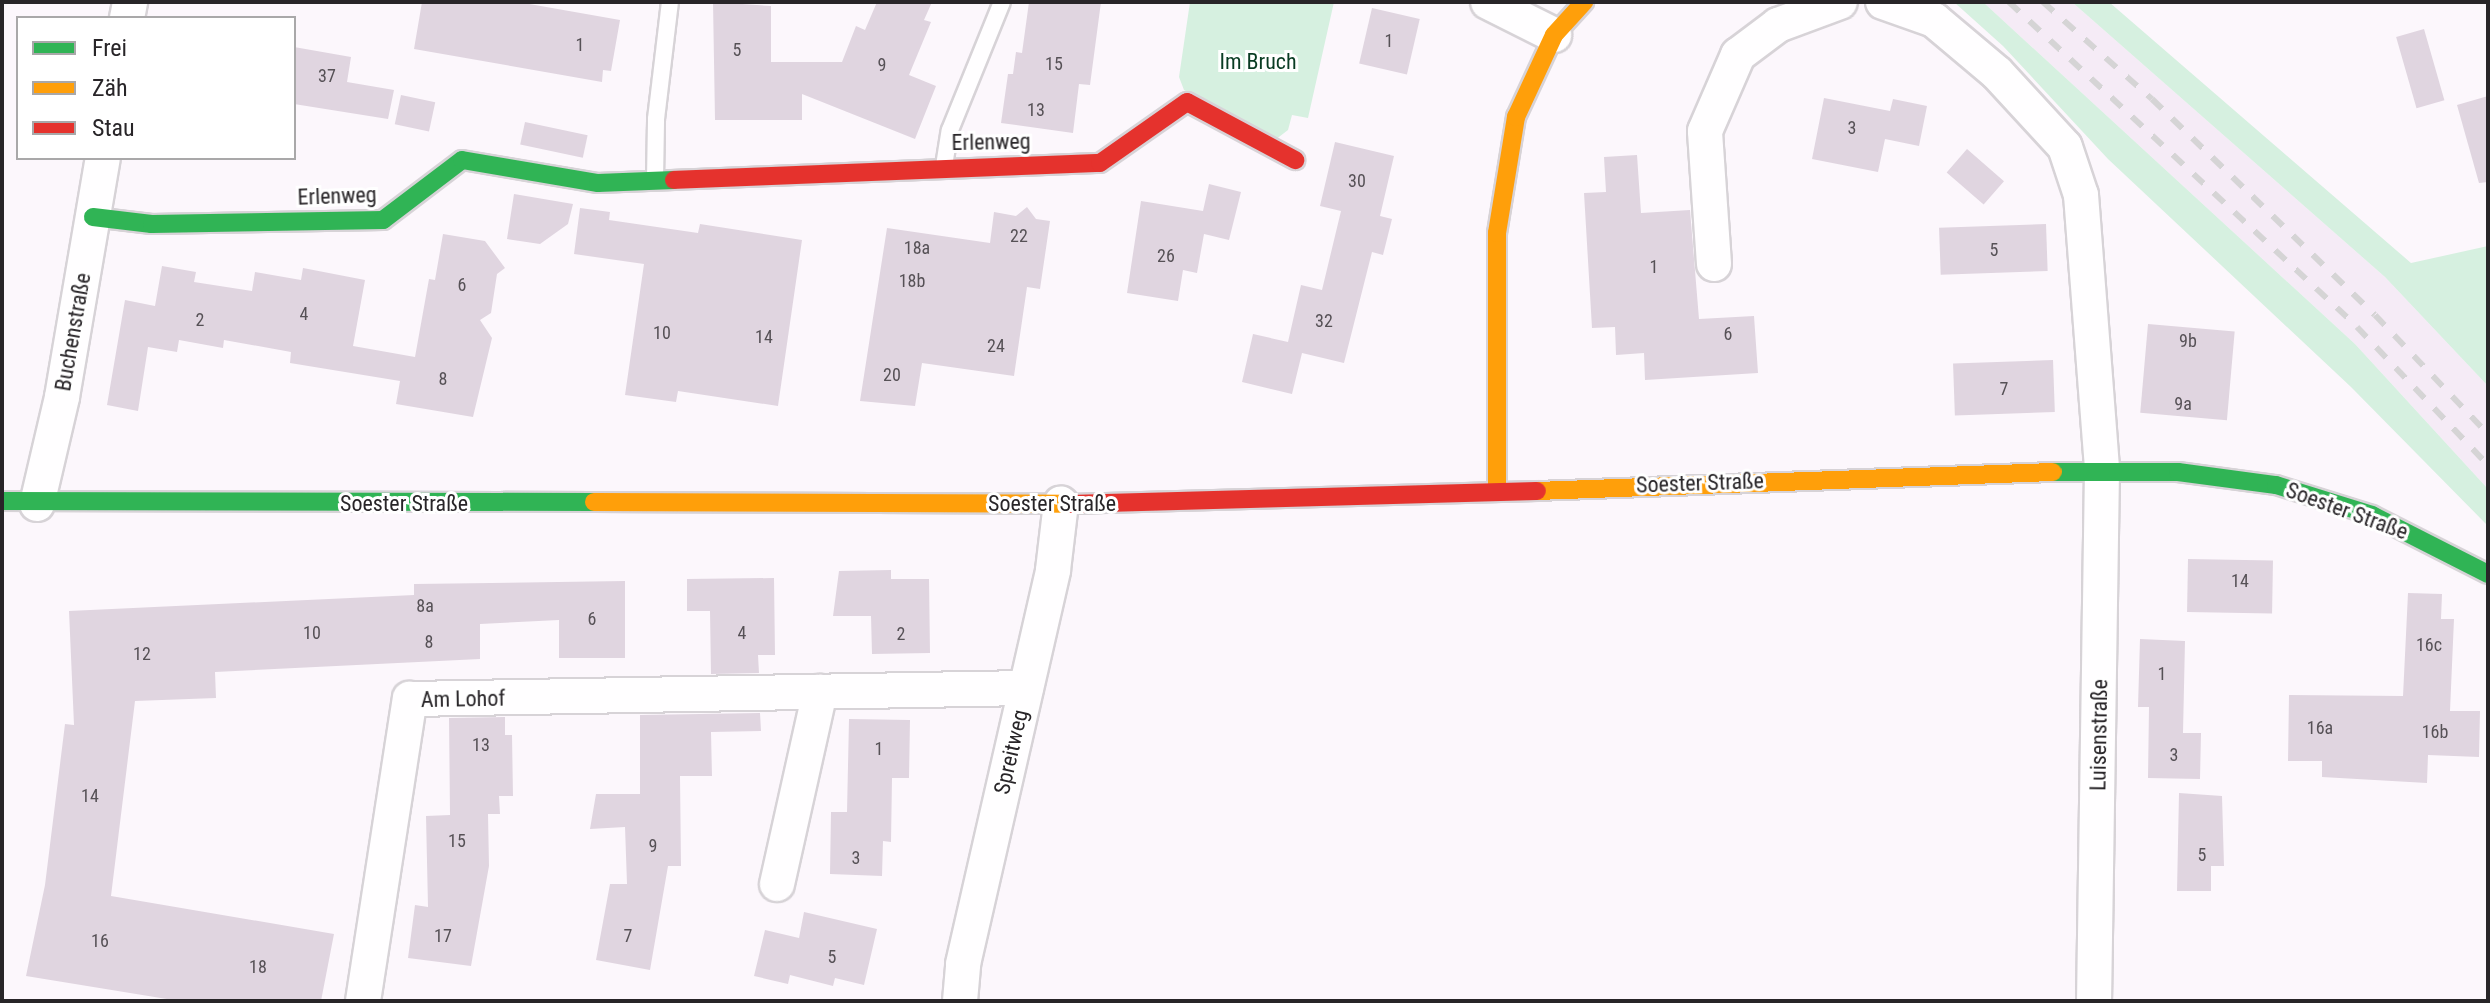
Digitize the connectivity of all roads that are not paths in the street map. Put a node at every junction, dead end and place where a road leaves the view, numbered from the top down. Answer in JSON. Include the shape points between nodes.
{"nodes":[{"id":1,"x":670,"y":2,"type":"edge"},
{"id":2,"x":1002,"y":2,"type":"edge"},
{"id":3,"x":1488,"y":2,"type":"edge"},
{"id":4,"x":1584,"y":2,"type":"edge"},
{"id":5,"x":1840,"y":2,"type":"edge"},
{"id":6,"x":1883,"y":2,"type":"edge"},
{"id":7,"x":1554,"y":35,"type":"junction"},
{"id":8,"x":103,"y":160,"type":"edge"},
{"id":9,"x":1295,"y":160,"type":"dead end"},
{"id":10,"x":944,"y":167,"type":"junction"},
{"id":11,"x":655,"y":183,"type":"junction"},
{"id":12,"x":93,"y":217,"type":"junction"},
{"id":13,"x":1714,"y":264,"type":"dead end"},
{"id":14,"x":2102,"y":470,"type":"junction"},
{"id":15,"x":1497,"y":490,"type":"junction"},
{"id":16,"x":2,"y":501,"type":"edge"},
{"id":17,"x":1061,"y":503,"type":"junction"},
{"id":18,"x":37,"y":504,"type":"junction"},
{"id":19,"x":2488,"y":574,"type":"edge"},
{"id":20,"x":1026,"y":688,"type":"junction"},
{"id":21,"x":820,"y":692,"type":"junction"},
{"id":22,"x":777,"y":884,"type":"dead end"},
{"id":23,"x":363,"y":1001,"type":"edge"},
{"id":24,"x":960,"y":1001,"type":"edge"},
{"id":25,"x":2094,"y":1001,"type":"edge"}],
"edges":[{"from":1,"to":11,"type":"lane","via":[[656,119]]},
{"from":2,"to":10,"type":"lane","via":[[950,130]]},
{"from":3,"to":7,"type":"street"},
{"from":4,"to":7,"type":"street"},
{"from":5,"to":13,"type":"street","via":[[1778,25],[1738,55],[1705,131]]},
{"from":6,"to":14,"type":"street","via":[[1934,20],[1997,73],[2065,147],[2081,195],[2089,250]]},
{"from":7,"to":15,"type":"street","via":[[1516,117],[1497,233]]},
{"from":8,"to":12,"type":"street","name":"Buchenstraße"},
{"from":9,"to":10,"type":"street","name":"Erlenweg","via":[[1187,102],[1100,163]]},
{"from":10,"to":11,"type":"street","name":"Erlenweg"},
{"from":11,"to":12,"type":"street","name":"Erlenweg","via":[[572,181],[462,160],[383,220],[152,224]]},
{"from":12,"to":18,"type":"street","name":"Buchenstraße"},
{"from":14,"to":15,"type":"street","name":"Soester Straße"},
{"from":14,"to":19,"type":"street","name":"Soester Straße","via":[[2178,472],[2276,485],[2372,515]]},
{"from":14,"to":25,"type":"street","name":"Luisenstraße"},
{"from":15,"to":17,"type":"street","name":"Soester Straße","via":[[1202,504]]},
{"from":16,"to":18,"type":"street","name":"Soester Straße"},
{"from":17,"to":18,"type":"street","name":"Soester Straße"},
{"from":17,"to":20,"type":"street","name":"Spreitweg","via":[[1053,570]]},
{"from":20,"to":21,"type":"street","name":"Am Lohof"},
{"from":20,"to":24,"type":"street","name":"Spreitweg","via":[[963,964]]},
{"from":21,"to":22,"type":"street"},
{"from":21,"to":23,"type":"street","name":"Am Lohof","via":[[410,699]]}]}
